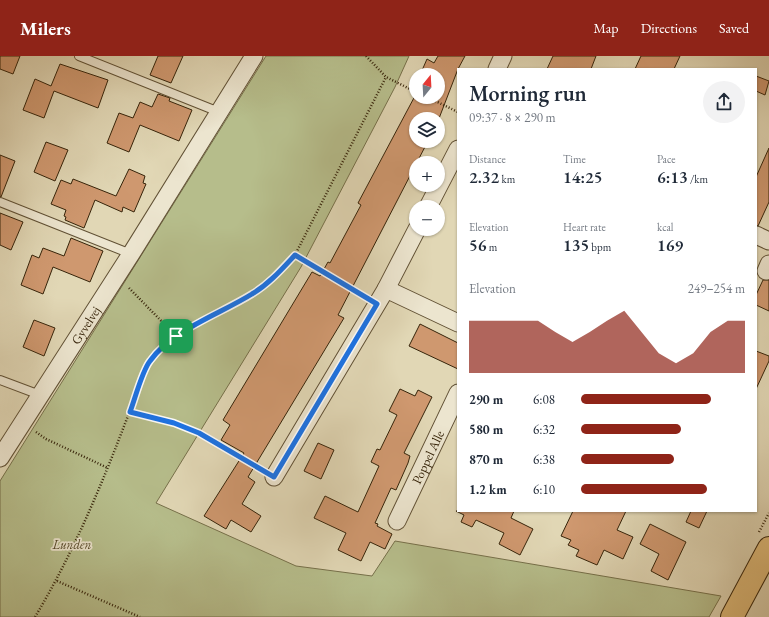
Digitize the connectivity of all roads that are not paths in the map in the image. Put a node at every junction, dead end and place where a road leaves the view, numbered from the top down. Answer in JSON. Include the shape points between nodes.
{"nodes":[{"id":1,"x":79,"y":56,"type":"edge"},
{"id":2,"x":254,"y":56,"type":"edge"},
{"id":3,"x":503,"y":56,"type":"edge"},
{"id":4,"x":497,"y":68,"type":"edge"},
{"id":5,"x":219,"y":112,"type":"junction"},
{"id":6,"x":457,"y":151,"type":"edge"},
{"id":7,"x":432,"y":200,"type":"edge"},
{"id":8,"x":0,"y":202,"type":"edge"},
{"id":9,"x":757,"y":235,"type":"edge"},
{"id":10,"x":413,"y":236,"type":"edge"},
{"id":11,"x":769,"y":241,"type":"edge"},
{"id":12,"x":131,"y":254,"type":"junction"},
{"id":13,"x":386,"y":289,"type":"junction"},
{"id":14,"x":457,"y":323,"type":"edge"},
{"id":15,"x":0,"y":380,"type":"edge"},
{"id":16,"x":40,"y":395,"type":"junction"},
{"id":17,"x":457,"y":395,"type":"edge"},
{"id":18,"x":0,"y":458,"type":"edge"},
{"id":19,"x":274,"y":477,"type":"road end"},
{"id":20,"x":397,"y":521,"type":"dead end"},
{"id":21,"x":769,"y":548,"type":"edge"},
{"id":22,"x":732,"y":617,"type":"edge"}],
"edges":[{"from":1,"to":5,"type":"lane"},
{"from":2,"to":5,"type":"street","name":"Gyvelvej"},
{"from":3,"to":4,"type":"street"},
{"from":5,"to":12,"type":"street","name":"Gyvelvej"},
{"from":6,"to":7,"type":"street"},
{"from":8,"to":12,"type":"lane"},
{"from":9,"to":11,"type":"street"},
{"from":10,"to":13,"type":"street"},
{"from":12,"to":16,"type":"street","name":"Gyvelvej"},
{"from":13,"to":14,"type":"street"},
{"from":13,"to":19,"type":"street"},
{"from":15,"to":16,"type":"lane"},
{"from":16,"to":18,"type":"street","name":"Gyvelvej"},
{"from":17,"to":20,"type":"street","name":"Poppel Alle"},
{"from":21,"to":22,"type":"main road"}]}
